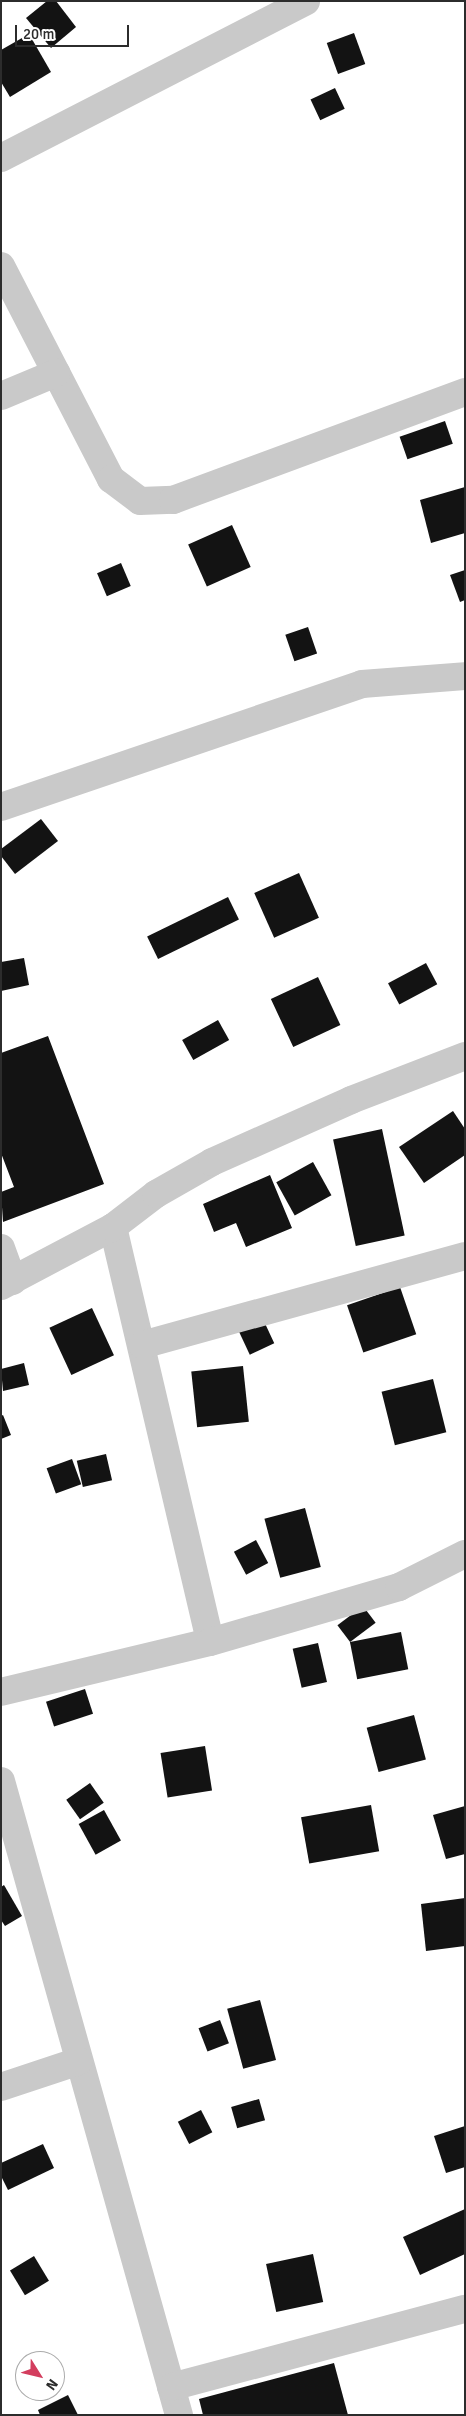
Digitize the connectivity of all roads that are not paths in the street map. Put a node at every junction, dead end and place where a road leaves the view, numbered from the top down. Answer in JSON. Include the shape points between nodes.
{"nodes":[{"id":1,"x":306,"y":1,"type":"edge"},
{"id":2,"x":1,"y":158,"type":"edge"},
{"id":3,"x":1,"y":266,"type":"edge"},
{"id":4,"x":56,"y":373,"type":"junction"},
{"id":5,"x":465,"y":392,"type":"edge"},
{"id":6,"x":1,"y":396,"type":"edge"},
{"id":7,"x":465,"y":676,"type":"edge"},
{"id":8,"x":1,"y":807,"type":"edge"},
{"id":9,"x":465,"y":1056,"type":"edge"},
{"id":10,"x":113,"y":1228,"type":"junction"},
{"id":11,"x":1,"y":1248,"type":"edge"},
{"id":12,"x":465,"y":1256,"type":"edge"},
{"id":13,"x":7,"y":1283,"type":"edge"},
{"id":14,"x":142,"y":1345,"type":"junction"},
{"id":15,"x":465,"y":1554,"type":"edge"},
{"id":16,"x":210,"y":1642,"type":"junction"},
{"id":17,"x":1,"y":1692,"type":"edge"},
{"id":18,"x":1,"y":1781,"type":"edge"},
{"id":19,"x":80,"y":2061,"type":"junction"},
{"id":20,"x":1,"y":2087,"type":"edge"},
{"id":21,"x":465,"y":2310,"type":"edge"},
{"id":22,"x":171,"y":2387,"type":"junction"},
{"id":23,"x":178,"y":2415,"type":"edge"}],
"edges":[{"from":1,"to":2,"type":"street"},
{"from":3,"to":4,"type":"street"},
{"from":4,"to":5,"type":"street","via":[[110,479],[140,501],[172,500]]},
{"from":4,"to":6,"type":"street"},
{"from":7,"to":8,"type":"street","via":[[362,684]]},
{"from":9,"to":10,"type":"street","via":[[351,1100],[212,1162],[156,1194]]},
{"from":10,"to":13,"type":"street"},
{"from":10,"to":14,"type":"street"},
{"from":11,"to":13,"type":"street"},
{"from":12,"to":14,"type":"street"},
{"from":14,"to":16,"type":"street"},
{"from":15,"to":16,"type":"street","via":[[400,1587]]},
{"from":16,"to":17,"type":"street"},
{"from":18,"to":19,"type":"street"},
{"from":19,"to":20,"type":"street"},
{"from":19,"to":22,"type":"street"},
{"from":21,"to":22,"type":"street"},
{"from":22,"to":23,"type":"street"}]}
